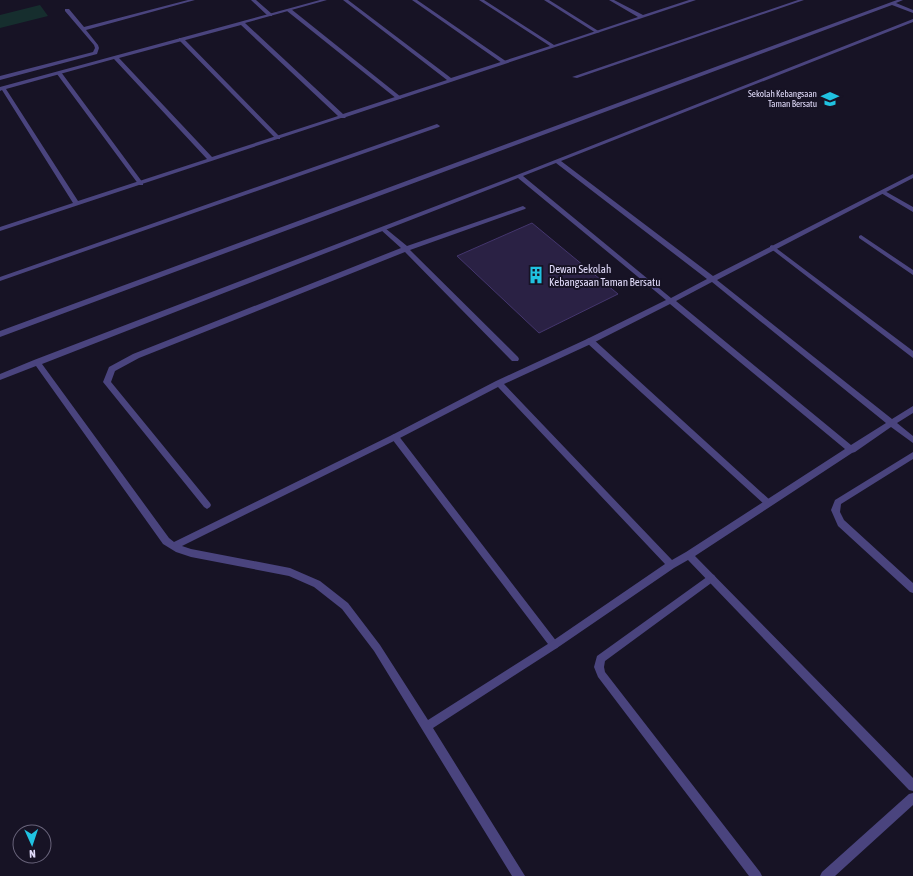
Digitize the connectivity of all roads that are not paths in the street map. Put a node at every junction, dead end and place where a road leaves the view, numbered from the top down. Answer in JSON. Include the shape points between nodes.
{"nodes":[{"id":1,"x":193,"y":0,"type":"edge"},
{"id":2,"x":253,"y":0,"type":"edge"},
{"id":3,"x":325,"y":0,"type":"edge"},
{"id":4,"x":345,"y":0,"type":"edge"},
{"id":5,"x":414,"y":0,"type":"edge"},
{"id":6,"x":481,"y":0,"type":"edge"},
{"id":7,"x":546,"y":0,"type":"edge"},
{"id":8,"x":612,"y":0,"type":"edge"},
{"id":9,"x":694,"y":0,"type":"edge"},
{"id":10,"x":802,"y":0,"type":"edge"},
{"id":11,"x":886,"y":0,"type":"edge"},
{"id":12,"x":901,"y":0,"type":"edge"},
{"id":13,"x":684,"y":1,"type":"edge"},
{"id":14,"x":893,"y":3,"type":"junction"},
{"id":15,"x":67,"y":10,"type":"dead end"},
{"id":16,"x":289,"y":10,"type":"junction"},
{"id":17,"x":913,"y":12,"type":"edge"},
{"id":18,"x":270,"y":15,"type":"junction"},
{"id":19,"x":642,"y":17,"type":"junction"},
{"id":20,"x":913,"y":20,"type":"edge"},
{"id":21,"x":242,"y":23,"type":"junction"},
{"id":22,"x":83,"y":30,"type":"junction"},
{"id":23,"x":598,"y":32,"type":"junction"},
{"id":24,"x":181,"y":39,"type":"junction"},
{"id":25,"x":552,"y":46,"type":"junction"},
{"id":26,"x":115,"y":58,"type":"junction"},
{"id":27,"x":504,"y":62,"type":"junction"},
{"id":28,"x":59,"y":73,"type":"junction"},
{"id":29,"x":575,"y":77,"type":"dead end"},
{"id":30,"x":0,"y":78,"type":"edge"},
{"id":31,"x":450,"y":80,"type":"junction"},
{"id":32,"x":1,"y":89,"type":"edge"},
{"id":33,"x":399,"y":98,"type":"junction"},
{"id":34,"x":343,"y":117,"type":"junction"},
{"id":35,"x":437,"y":126,"type":"dead end"},
{"id":36,"x":278,"y":138,"type":"junction"},
{"id":37,"x":211,"y":160,"type":"junction"},
{"id":38,"x":557,"y":161,"type":"junction"},
{"id":39,"x":519,"y":176,"type":"junction"},
{"id":40,"x":913,"y":176,"type":"edge"},
{"id":41,"x":141,"y":184,"type":"junction"},
{"id":42,"x":882,"y":192,"type":"junction"},
{"id":43,"x":76,"y":203,"type":"junction"},
{"id":44,"x":523,"y":208,"type":"dead end"},
{"id":45,"x":913,"y":210,"type":"edge"},
{"id":46,"x":0,"y":229,"type":"edge"},
{"id":47,"x":383,"y":229,"type":"junction"},
{"id":48,"x":861,"y":237,"type":"dead end"},
{"id":49,"x":772,"y":247,"type":"junction"},
{"id":50,"x":406,"y":249,"type":"junction"},
{"id":51,"x":913,"y":273,"type":"edge"},
{"id":52,"x":0,"y":279,"type":"edge"},
{"id":53,"x":712,"y":279,"type":"junction"},
{"id":54,"x":672,"y":300,"type":"junction"},
{"id":55,"x":0,"y":334,"type":"edge"},
{"id":56,"x":590,"y":341,"type":"junction"},
{"id":57,"x":913,"y":355,"type":"edge"},
{"id":58,"x":515,"y":359,"type":"dead end"},
{"id":59,"x":37,"y":362,"type":"junction"},
{"id":60,"x":0,"y":376,"type":"edge"},
{"id":61,"x":499,"y":383,"type":"junction"},
{"id":62,"x":913,"y":409,"type":"edge"},
{"id":63,"x":892,"y":424,"type":"junction"},
{"id":64,"x":395,"y":437,"type":"junction"},
{"id":65,"x":913,"y":440,"type":"edge"},
{"id":66,"x":852,"y":450,"type":"junction"},
{"id":67,"x":913,"y":455,"type":"edge"},
{"id":68,"x":768,"y":503,"type":"junction"},
{"id":69,"x":207,"y":505,"type":"dead end"},
{"id":70,"x":174,"y":546,"type":"junction"},
{"id":71,"x":689,"y":556,"type":"junction"},
{"id":72,"x":671,"y":565,"type":"junction"},
{"id":73,"x":711,"y":578,"type":"junction"},
{"id":74,"x":913,"y":589,"type":"edge"},
{"id":75,"x":554,"y":645,"type":"junction"},
{"id":76,"x":426,"y":728,"type":"junction"},
{"id":77,"x":913,"y":786,"type":"edge"},
{"id":78,"x":913,"y":798,"type":"edge"},
{"id":79,"x":519,"y":876,"type":"edge"},
{"id":80,"x":756,"y":876,"type":"edge"},
{"id":81,"x":826,"y":876,"type":"edge"}],
"edges":[{"from":1,"to":22,"type":"street"},
{"from":2,"to":18,"type":"street"},
{"from":3,"to":16,"type":"street"},
{"from":4,"to":31,"type":"street"},
{"from":5,"to":27,"type":"street"},
{"from":6,"to":25,"type":"street"},
{"from":7,"to":23,"type":"street"},
{"from":8,"to":19,"type":"street"},
{"from":9,"to":13,"type":"street"},
{"from":10,"to":29,"type":"street"},
{"from":11,"to":14,"type":"street"},
{"from":12,"to":14,"type":"street"},
{"from":13,"to":19,"type":"street"},
{"from":14,"to":17,"type":"street"},
{"from":14,"to":55,"type":"street"},
{"from":15,"to":22,"type":"street"},
{"from":16,"to":18,"type":"street"},
{"from":16,"to":33,"type":"street"},
{"from":18,"to":21,"type":"street"},
{"from":19,"to":23,"type":"street"},
{"from":20,"to":38,"type":"street"},
{"from":21,"to":24,"type":"street"},
{"from":21,"to":34,"type":"street"},
{"from":22,"to":30,"type":"street","via":[[96,45],[95,53]]},
{"from":23,"to":25,"type":"street"},
{"from":24,"to":26,"type":"street"},
{"from":24,"to":36,"type":"street"},
{"from":25,"to":27,"type":"street"},
{"from":26,"to":28,"type":"street"},
{"from":26,"to":37,"type":"street"},
{"from":27,"to":31,"type":"street"},
{"from":28,"to":32,"type":"street"},
{"from":28,"to":41,"type":"street"},
{"from":31,"to":33,"type":"street"},
{"from":32,"to":43,"type":"street"},
{"from":33,"to":34,"type":"street"},
{"from":34,"to":36,"type":"street"},
{"from":35,"to":52,"type":"street"},
{"from":36,"to":37,"type":"street"},
{"from":37,"to":41,"type":"street"},
{"from":38,"to":39,"type":"street"},
{"from":38,"to":53,"type":"street"},
{"from":39,"to":47,"type":"street"},
{"from":39,"to":54,"type":"street"},
{"from":40,"to":42,"type":"street"},
{"from":41,"to":43,"type":"street"},
{"from":42,"to":45,"type":"street"},
{"from":42,"to":49,"type":"street"},
{"from":43,"to":46,"type":"street"},
{"from":44,"to":50,"type":"street"},
{"from":47,"to":50,"type":"street"},
{"from":47,"to":59,"type":"street"},
{"from":48,"to":51,"type":"street"},
{"from":49,"to":53,"type":"street"},
{"from":49,"to":57,"type":"street"},
{"from":50,"to":58,"type":"street"},
{"from":50,"to":69,"type":"street","via":[[136,356],[112,368],[107,382]]},
{"from":53,"to":54,"type":"street"},
{"from":53,"to":63,"type":"street"},
{"from":54,"to":56,"type":"street"},
{"from":54,"to":66,"type":"street"},
{"from":56,"to":61,"type":"street"},
{"from":56,"to":68,"type":"street"},
{"from":59,"to":60,"type":"street"},
{"from":59,"to":70,"type":"street","via":[[161,535]]},
{"from":61,"to":64,"type":"street"},
{"from":61,"to":72,"type":"street"},
{"from":62,"to":63,"type":"street"},
{"from":63,"to":65,"type":"street"},
{"from":63,"to":66,"type":"street"},
{"from":64,"to":70,"type":"street"},
{"from":64,"to":75,"type":"street"},
{"from":66,"to":68,"type":"street"},
{"from":67,"to":74,"type":"street","via":[[838,502],[835,509],[841,523]]},
{"from":68,"to":71,"type":"street"},
{"from":70,"to":76,"type":"street","via":[[290,572],[330,593],[345,606],[368,635]]},
{"from":71,"to":72,"type":"street"},
{"from":71,"to":73,"type":"street"},
{"from":72,"to":75,"type":"street"},
{"from":73,"to":77,"type":"street"},
{"from":73,"to":80,"type":"street","via":[[600,659],[599,667],[601,674]]},
{"from":75,"to":76,"type":"street"},
{"from":76,"to":79,"type":"street"},
{"from":78,"to":81,"type":"street"}]}
